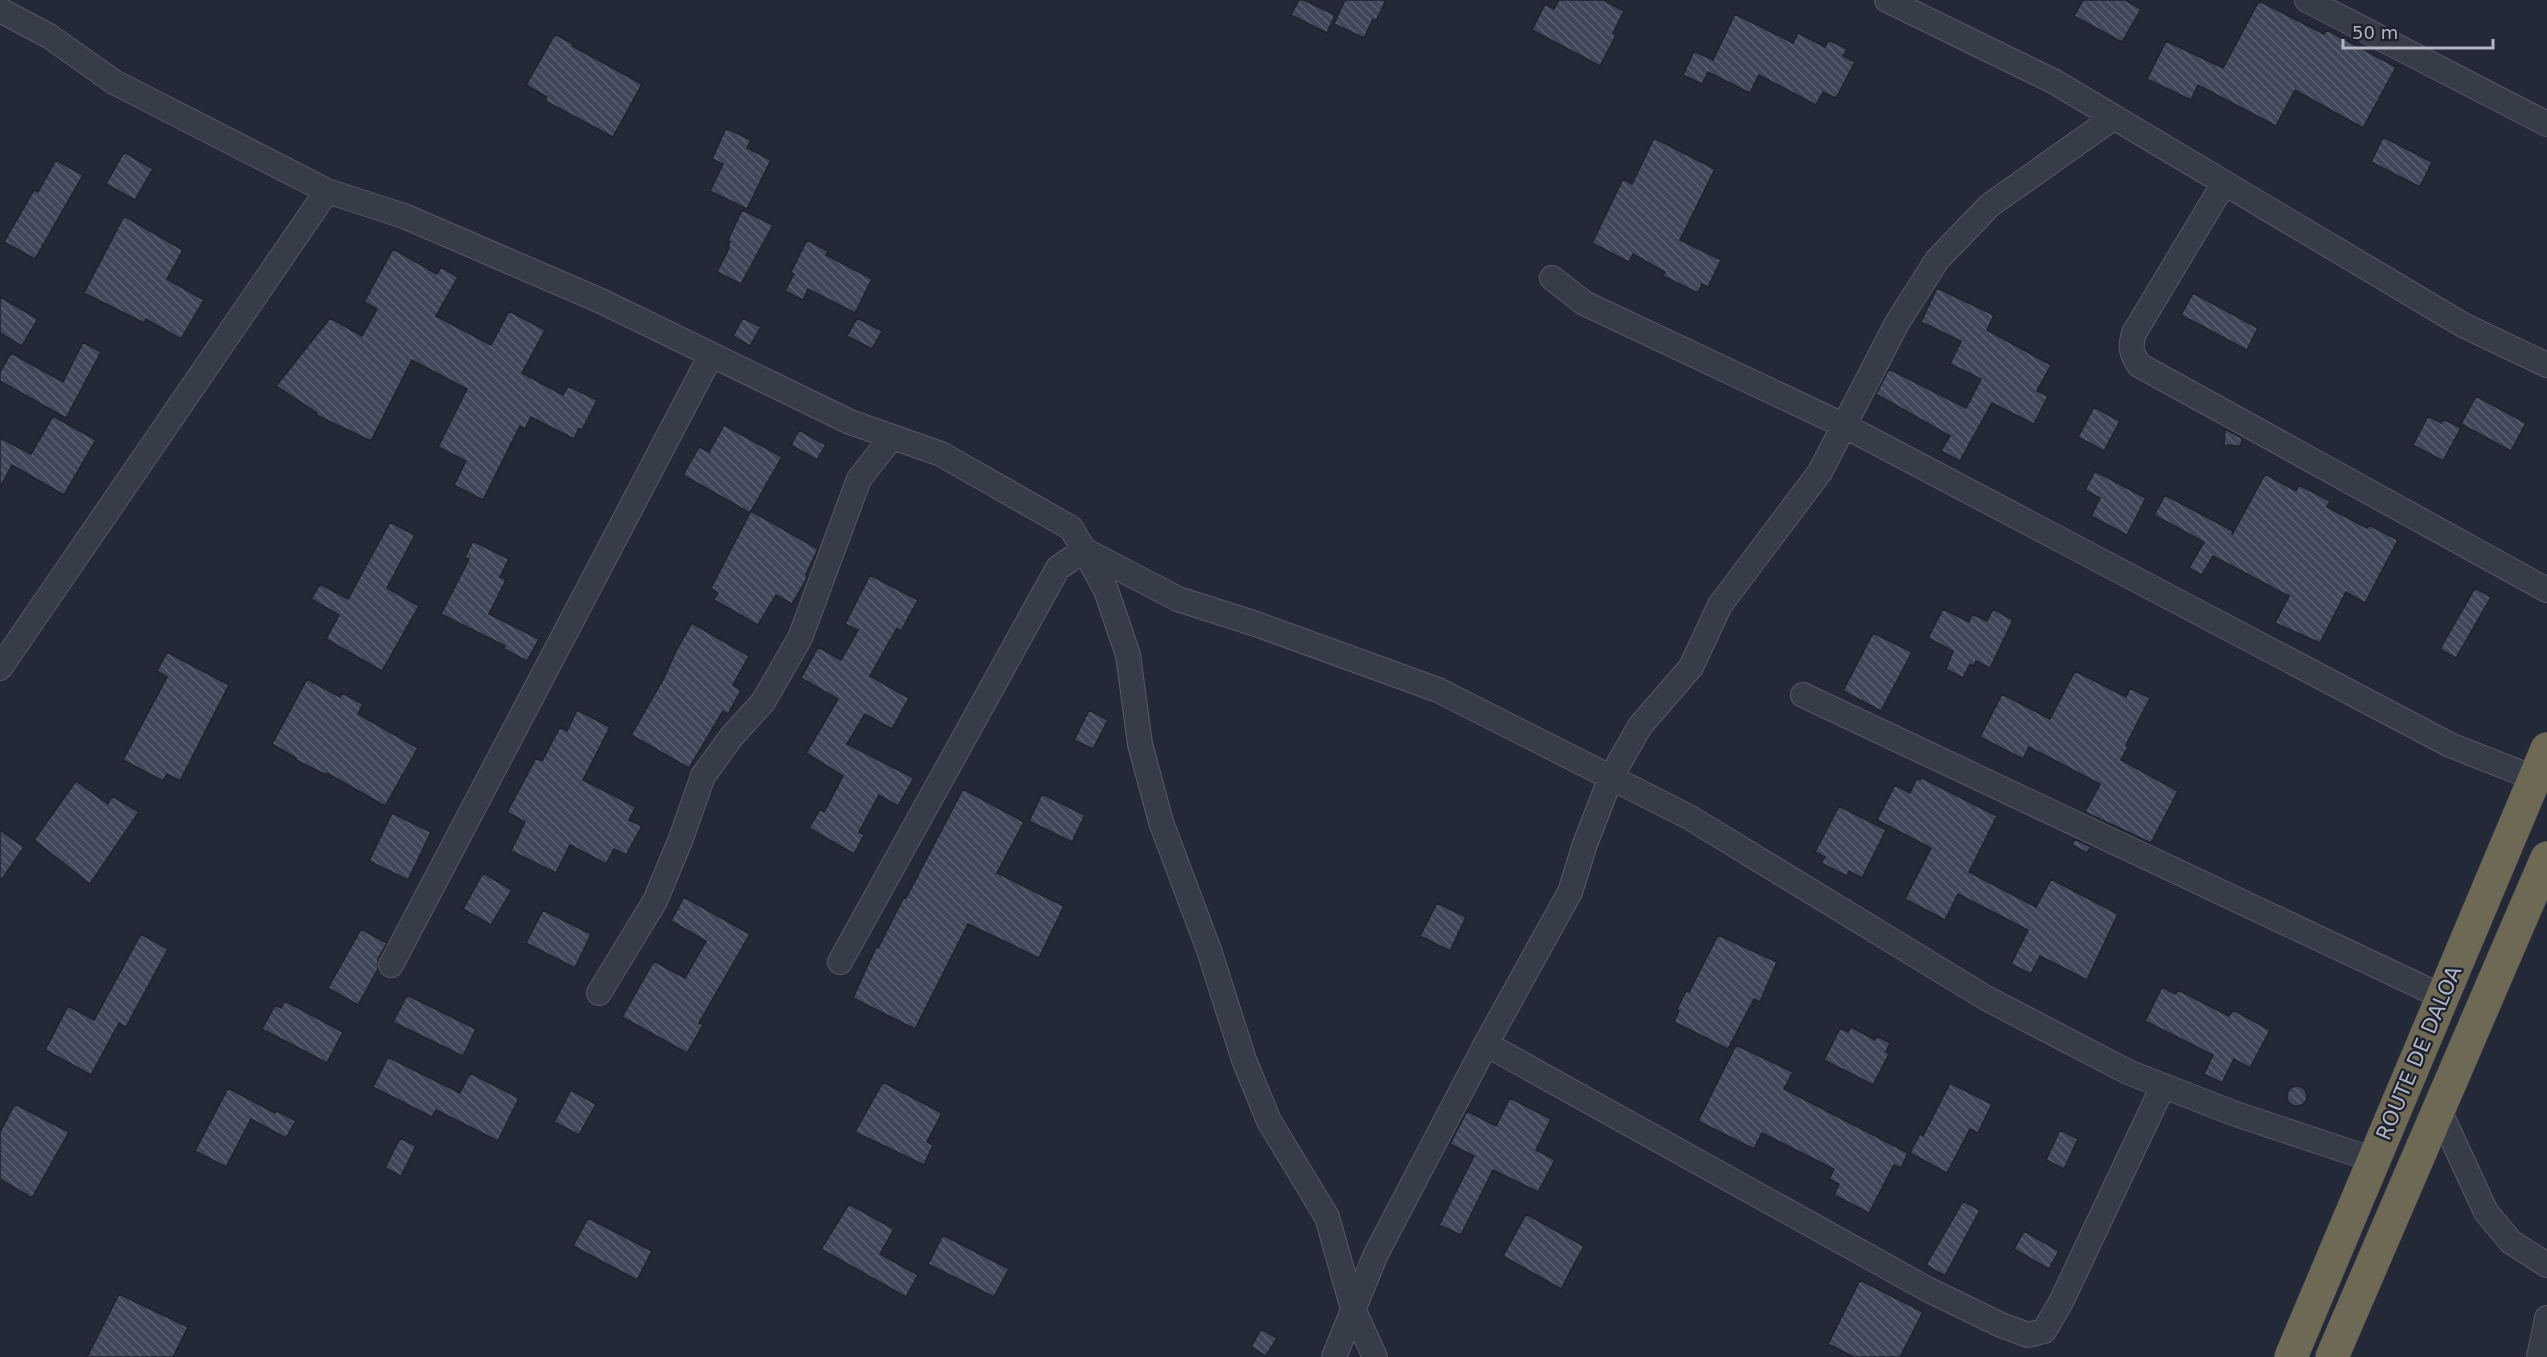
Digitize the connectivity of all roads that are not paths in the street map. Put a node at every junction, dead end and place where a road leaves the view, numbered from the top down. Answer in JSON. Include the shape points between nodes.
{"nodes":[{"id":1,"x":1887,"y":0,"type":"edge"},
{"id":2,"x":2307,"y":0,"type":"edge"},
{"id":3,"x":0,"y":10,"type":"edge"},
{"id":4,"x":2113,"y":118,"type":"junction"},
{"id":5,"x":2547,"y":124,"type":"edge"},
{"id":6,"x":2224,"y":183,"type":"junction"},
{"id":7,"x":327,"y":191,"type":"junction"},
{"id":8,"x":1551,"y":278,"type":"dead end"},
{"id":9,"x":711,"y":355,"type":"junction"},
{"id":10,"x":2547,"y":365,"type":"edge"},
{"id":11,"x":1845,"y":426,"type":"junction"},
{"id":12,"x":892,"y":437,"type":"junction"},
{"id":13,"x":1084,"y":550,"type":"junction"},
{"id":14,"x":2547,"y":590,"type":"edge"},
{"id":15,"x":0,"y":668,"type":"edge"},
{"id":16,"x":1803,"y":695,"type":"dead end"},
{"id":17,"x":2547,"y":749,"type":"edge"},
{"id":18,"x":1611,"y":777,"type":"junction"},
{"id":19,"x":2534,"y":778,"type":"junction"},
{"id":20,"x":2547,"y":858,"type":"edge"},
{"id":21,"x":840,"y":962,"type":"dead end"},
{"id":22,"x":391,"y":965,"type":"dead end"},
{"id":23,"x":599,"y":993,"type":"dead end"},
{"id":24,"x":2443,"y":997,"type":"junction"},
{"id":25,"x":1486,"y":1044,"type":"junction"},
{"id":26,"x":2163,"y":1086,"type":"junction"},
{"id":27,"x":2439,"y":1110,"type":"junction"},
{"id":28,"x":2374,"y":1160,"type":"junction"},
{"id":29,"x":2547,"y":1265,"type":"edge"},
{"id":30,"x":1353,"y":1309,"type":"junction"},
{"id":31,"x":2547,"y":1318,"type":"edge"},
{"id":32,"x":1334,"y":1357,"type":"edge"},
{"id":33,"x":1375,"y":1357,"type":"edge"},
{"id":34,"x":2291,"y":1357,"type":"edge"},
{"id":35,"x":2332,"y":1357,"type":"edge"},
{"id":36,"x":2539,"y":1357,"type":"edge"}],
"edges":[{"from":1,"to":4,"type":"street","via":[[2055,82]]},
{"from":2,"to":5,"type":"street"},
{"from":3,"to":7,"type":"street","via":[[49,36],[114,82]]},
{"from":4,"to":6,"type":"street"},
{"from":4,"to":11,"type":"street","via":[[1990,205],[1937,260],[1896,323]]},
{"from":6,"to":10,"type":"street","via":[[2463,325]]},
{"from":6,"to":14,"type":"street","via":[[2134,333],[2130,345],[2139,365]]},
{"from":7,"to":9,"type":"street","via":[[404,216]]},
{"from":7,"to":15,"type":"street"},
{"from":8,"to":11,"type":"street","via":[[1584,303]]},
{"from":9,"to":12,"type":"street","via":[[850,422]]},
{"from":9,"to":22,"type":"street"},
{"from":11,"to":18,"type":"street","via":[[1820,472],[1720,605],[1691,667],[1640,726]]},
{"from":11,"to":19,"type":"street","via":[[2450,745]]},
{"from":12,"to":13,"type":"street","via":[[941,454],[1037,507],[1071,528]]},
{"from":12,"to":23,"type":"street","via":[[859,479],[800,638],[763,702],[703,776],[655,901]]},
{"from":13,"to":18,"type":"street","via":[[1178,599],[1438,690]]},
{"from":13,"to":21,"type":"street","via":[[1058,568]]},
{"from":13,"to":30,"type":"street","via":[[1106,590],[1128,656],[1140,744],[1161,822],[1209,950],[1244,1060],[1269,1121],[1327,1217]]},
{"from":16,"to":24,"type":"street"},
{"from":17,"to":19,"type":"highway","name":"ROUTE DE DALOA"},
{"from":18,"to":25,"type":"street","via":[[1570,892]]},
{"from":18,"to":26,"type":"street","via":[[1689,817],[1986,998],[2128,1072]]},
{"from":19,"to":24,"type":"highway","name":"ROUTE DE DALOA"},
{"from":20,"to":27,"type":"highway","name":"ROUTE DE DALOA"},
{"from":24,"to":28,"type":"highway","name":"ROUTE DE DALOA"},
{"from":25,"to":26,"type":"street","via":[[1917,1283],[2028,1335],[2044,1331],[2061,1302]]},
{"from":25,"to":30,"type":"street","via":[[1376,1254]]},
{"from":26,"to":28,"type":"street"},
{"from":27,"to":29,"type":"street","via":[[2486,1212],[2511,1242]]},
{"from":27,"to":35,"type":"highway","name":"ROUTE DE DALOA"},
{"from":28,"to":34,"type":"highway","name":"ROUTE DE DALOA"},
{"from":30,"to":32,"type":"street"},
{"from":30,"to":33,"type":"street"},
{"from":31,"to":36,"type":"street"}]}
